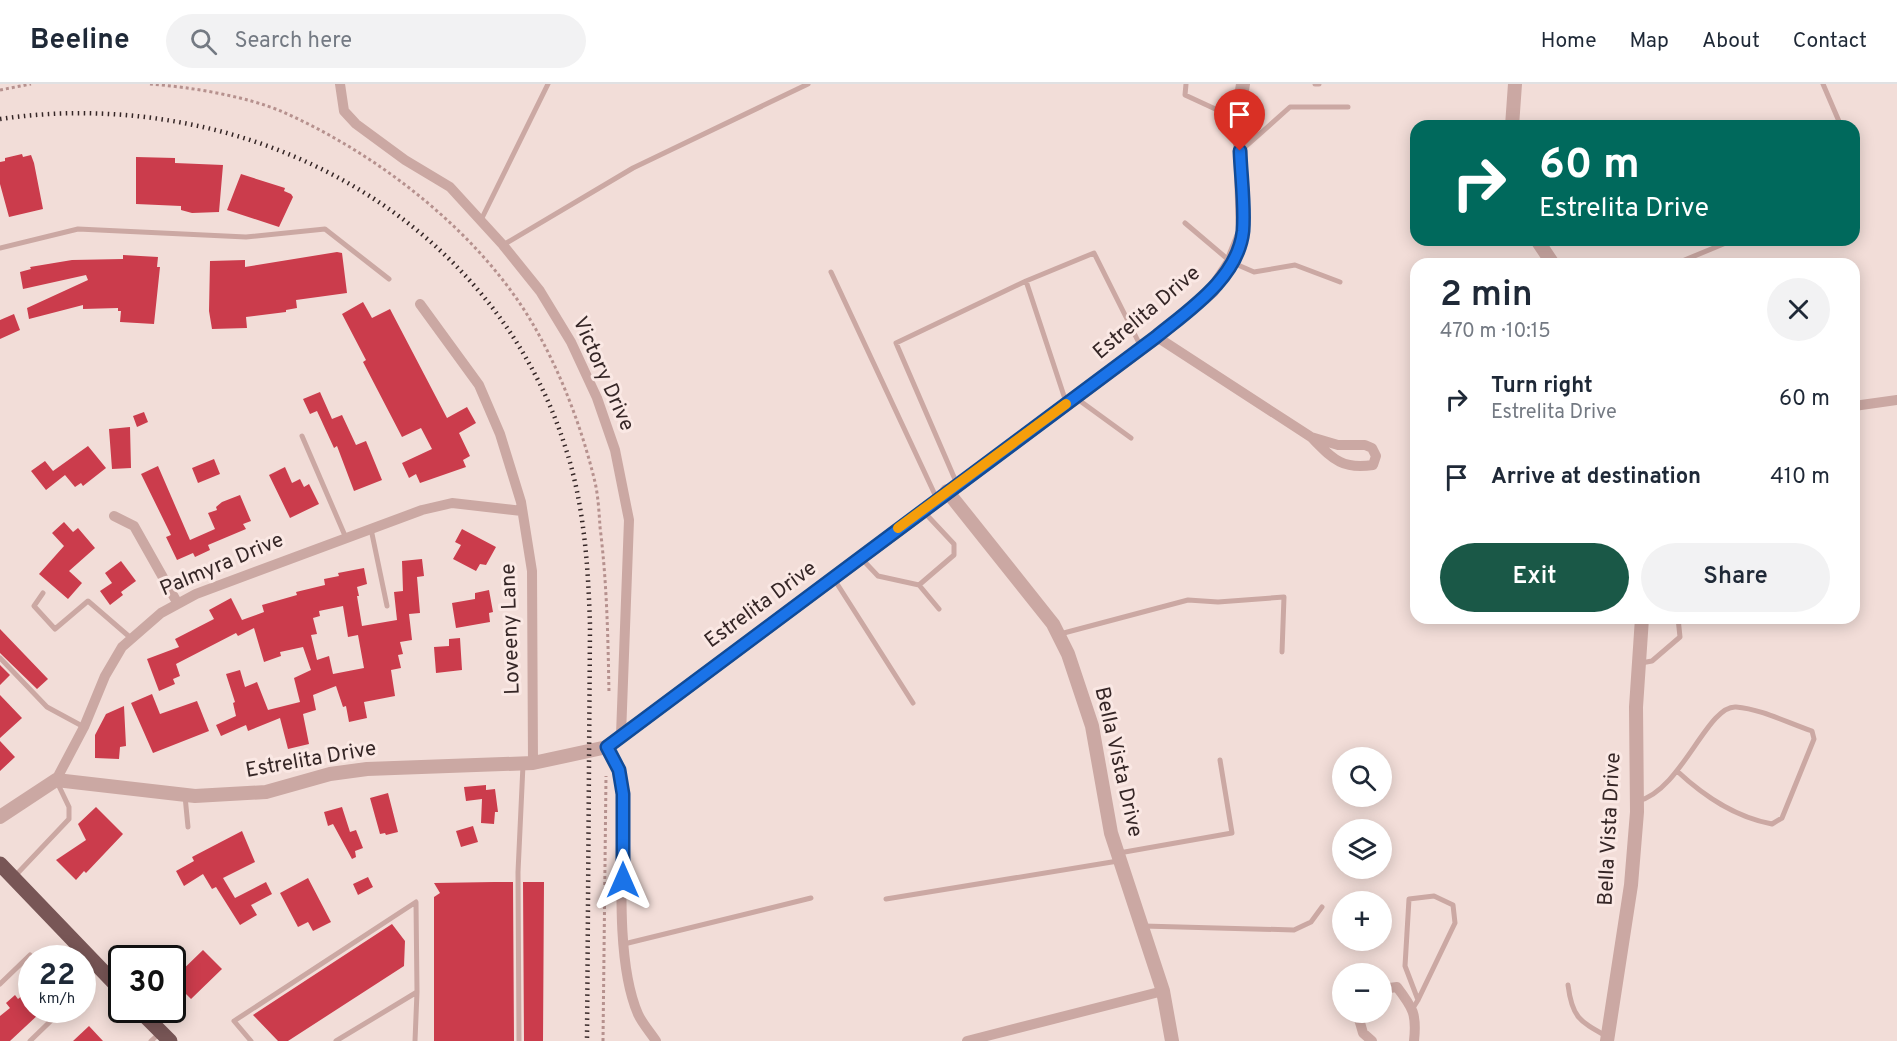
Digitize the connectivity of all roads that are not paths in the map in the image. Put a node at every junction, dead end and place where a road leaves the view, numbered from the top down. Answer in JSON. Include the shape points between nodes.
{"nodes":[{"id":1,"x":340,"y":84,"type":"edge"},
{"id":2,"x":548,"y":84,"type":"edge"},
{"id":3,"x":808,"y":84,"type":"edge"},
{"id":4,"x":1186,"y":84,"type":"edge"},
{"id":5,"x":1243,"y":84,"type":"edge"},
{"id":6,"x":1515,"y":84,"type":"edge"},
{"id":7,"x":1822,"y":84,"type":"edge"},
{"id":8,"x":1348,"y":107,"type":"dead end"},
{"id":9,"x":1239,"y":120,"type":"junction"},
{"id":10,"x":1512,"y":120,"type":"edge"},
{"id":11,"x":1838,"y":120,"type":"edge"},
{"id":12,"x":1240,"y":151,"type":"junction"},
{"id":13,"x":481,"y":220,"type":"junction"},
{"id":14,"x":1185,"y":223,"type":"dead end"},
{"id":15,"x":503,"y":245,"type":"junction"},
{"id":16,"x":1718,"y":246,"type":"edge"},
{"id":17,"x":0,"y":248,"type":"edge"},
{"id":18,"x":1690,"y":258,"type":"edge"},
{"id":19,"x":1231,"y":262,"type":"junction"},
{"id":20,"x":831,"y":272,"type":"dead end"},
{"id":21,"x":390,"y":279,"type":"dead end"},
{"id":22,"x":1026,"y":281,"type":"junction"},
{"id":23,"x":1340,"y":282,"type":"dead end"},
{"id":24,"x":420,"y":304,"type":"dead end"},
{"id":25,"x":1156,"y":337,"type":"junction"},
{"id":26,"x":1142,"y":348,"type":"junction"},
{"id":27,"x":1070,"y":400,"type":"junction"},
{"id":28,"x":1897,"y":400,"type":"edge"},
{"id":29,"x":1860,"y":405,"type":"edge"},
{"id":30,"x":302,"y":436,"type":"dead end"},
{"id":31,"x":1311,"y":437,"type":"junction"},
{"id":32,"x":1131,"y":438,"type":"dead end"},
{"id":33,"x":947,"y":491,"type":"junction"},
{"id":34,"x":922,"y":510,"type":"junction"},
{"id":35,"x":522,"y":511,"type":"junction"},
{"id":36,"x":114,"y":516,"type":"dead end"},
{"id":37,"x":371,"y":529,"type":"junction"},
{"id":38,"x":346,"y":538,"type":"junction"},
{"id":39,"x":860,"y":557,"type":"junction"},
{"id":40,"x":833,"y":578,"type":"junction"},
{"id":41,"x":919,"y":585,"type":"junction"},
{"id":42,"x":43,"y":593,"type":"dead end"},
{"id":43,"x":178,"y":604,"type":"junction"},
{"id":44,"x":387,"y":606,"type":"dead end"},
{"id":45,"x":939,"y":609,"type":"dead end"},
{"id":46,"x":1641,"y":624,"type":"edge"},
{"id":47,"x":1679,"y":624,"type":"edge"},
{"id":48,"x":1058,"y":634,"type":"junction"},
{"id":49,"x":132,"y":639,"type":"junction"},
{"id":50,"x":1282,"y":652,"type":"dead end"},
{"id":51,"x":0,"y":658,"type":"edge"},
{"id":52,"x":1638,"y":664,"type":"junction"},
{"id":53,"x":913,"y":703,"type":"dead end"},
{"id":54,"x":84,"y":727,"type":"junction"},
{"id":55,"x":621,"y":735,"type":"junction"},
{"id":56,"x":607,"y":747,"type":"junction"},
{"id":57,"x":1220,"y":760,"type":"dead end"},
{"id":58,"x":528,"y":763,"type":"junction"},
{"id":59,"x":1677,"y":771,"type":"junction"},
{"id":60,"x":56,"y":780,"type":"junction"},
{"id":61,"x":184,"y":794,"type":"junction"},
{"id":62,"x":1636,"y":802,"type":"junction"},
{"id":63,"x":0,"y":817,"type":"edge"},
{"id":64,"x":188,"y":827,"type":"dead end"},
{"id":65,"x":1119,"y":857,"type":"junction"},
{"id":66,"x":0,"y":864,"type":"edge"},
{"id":67,"x":13,"y":878,"type":"junction"},
{"id":68,"x":811,"y":898,"type":"dead end"},
{"id":69,"x":886,"y":899,"type":"dead end"},
{"id":70,"x":1322,"y":907,"type":"dead end"},
{"id":71,"x":1141,"y":926,"type":"junction"},
{"id":72,"x":624,"y":944,"type":"junction"},
{"id":73,"x":18,"y":967,"type":"edge"},
{"id":74,"x":108,"y":976,"type":"edge"},
{"id":75,"x":0,"y":984,"type":"edge"},
{"id":76,"x":1568,"y":985,"type":"dead end"},
{"id":77,"x":1392,"y":988,"type":"edge"},
{"id":78,"x":417,"y":992,"type":"junction"},
{"id":79,"x":1163,"y":992,"type":"junction"},
{"id":80,"x":1415,"y":1004,"type":"junction"},
{"id":81,"x":49,"y":1023,"type":"edge"},
{"id":82,"x":149,"y":1023,"type":"edge"},
{"id":83,"x":1360,"y":1023,"type":"edge"},
{"id":84,"x":160,"y":1038,"type":"edge"},
{"id":85,"x":1607,"y":1039,"type":"edge"},
{"id":86,"x":30,"y":1041,"type":"edge"},
{"id":87,"x":251,"y":1041,"type":"edge"},
{"id":88,"x":336,"y":1041,"type":"edge"},
{"id":89,"x":415,"y":1041,"type":"edge"},
{"id":90,"x":519,"y":1041,"type":"edge"},
{"id":91,"x":656,"y":1041,"type":"edge"},
{"id":92,"x":968,"y":1041,"type":"edge"},
{"id":93,"x":1172,"y":1041,"type":"edge"},
{"id":94,"x":1372,"y":1041,"type":"edge"},
{"id":95,"x":1414,"y":1041,"type":"edge"}],
"edges":[{"from":1,"to":13,"type":"street","name":"Victory Drive","via":[[344,111],[356,124],[450,187]]},
{"from":2,"to":13,"type":"lane"},
{"from":3,"to":15,"type":"lane","via":[[633,168]]},
{"from":4,"to":9,"type":"lane","via":[[1185,94]]},
{"from":5,"to":9,"type":"street","name":"Estrelita Drive"},
{"from":6,"to":10,"type":"street"},
{"from":7,"to":11,"type":"lane"},
{"from":8,"to":12,"type":"lane","via":[[1290,107]]},
{"from":9,"to":12,"type":"street","name":"Estrelita Drive"},
{"from":12,"to":19,"type":"street","name":"Estrelita Drive","via":[[1243,232]]},
{"from":13,"to":15,"type":"street","name":"Victory Drive"},
{"from":14,"to":19,"type":"lane"},
{"from":15,"to":55,"type":"street","name":"Victory Drive","via":[[540,291],[572,342],[615,450],[629,520]]},
{"from":16,"to":18,"type":"lane"},
{"from":17,"to":21,"type":"lane","via":[[78,229],[246,237],[325,229]]},
{"from":19,"to":23,"type":"lane","via":[[1254,272],[1295,265]]},
{"from":19,"to":25,"type":"street","name":"Estrelita Drive","via":[[1212,291]]},
{"from":20,"to":33,"type":"lane"},
{"from":22,"to":26,"type":"lane","via":[[1094,253]]},
{"from":22,"to":27,"type":"lane"},
{"from":22,"to":33,"type":"lane","via":[[896,343]]},
{"from":24,"to":35,"type":"street","name":"Loveeny Lane","via":[[479,385],[500,434]]},
{"from":25,"to":26,"type":"street","name":"Estrelita Drive"},
{"from":25,"to":31,"type":"street"},
{"from":26,"to":27,"type":"street","name":"Estrelita Drive"},
{"from":27,"to":32,"type":"lane"},
{"from":27,"to":33,"type":"street","name":"Estrelita Drive"},
{"from":28,"to":29,"type":"street"},
{"from":30,"to":38,"type":"lane"},
{"from":31,"to":31,"type":"street","via":[[1338,446],[1372,448],[1376,456],[1373,465],[1358,468],[1335,461]]},
{"from":33,"to":34,"type":"street","name":"Estrelita Drive"},
{"from":33,"to":48,"type":"street","name":"Bella Vista Drive"},
{"from":34,"to":39,"type":"street","name":"Estrelita Drive"},
{"from":34,"to":41,"type":"lane","via":[[954,544],[954,555]]},
{"from":35,"to":37,"type":"street","name":"Palmyra Drive","via":[[452,503]]},
{"from":35,"to":58,"type":"street","name":"Loveeny Lane","via":[[532,572]]},
{"from":36,"to":43,"type":"street","via":[[134,526]]},
{"from":37,"to":38,"type":"street","name":"Palmyra Drive"},
{"from":37,"to":44,"type":"lane"},
{"from":38,"to":43,"type":"street","name":"Palmyra Drive"},
{"from":39,"to":40,"type":"street","name":"Estrelita Drive"},
{"from":39,"to":41,"type":"lane","via":[[878,576]]},
{"from":40,"to":53,"type":"lane"},
{"from":40,"to":55,"type":"street","name":"Estrelita Drive"},
{"from":41,"to":45,"type":"lane"},
{"from":42,"to":49,"type":"lane","via":[[34,606],[55,629],[88,601]]},
{"from":43,"to":49,"type":"street","name":"Palmyra Drive","via":[[161,613]]},
{"from":46,"to":52,"type":"street","name":"Bella Vista Drive"},
{"from":47,"to":52,"type":"lane","via":[[1680,638],[1652,661]]},
{"from":48,"to":50,"type":"lane","via":[[1188,600],[1284,597]]},
{"from":48,"to":65,"type":"street","name":"Bella Vista Drive","via":[[1092,726]]},
{"from":49,"to":54,"type":"street","name":"Palmyra Drive","via":[[122,647],[105,676]]},
{"from":51,"to":54,"type":"lane","via":[[47,707]]},
{"from":52,"to":62,"type":"street","name":"Bella Vista Drive"},
{"from":54,"to":60,"type":"street","name":"Palmyra Drive"},
{"from":55,"to":56,"type":"street","name":"Estrelita Drive"},
{"from":56,"to":58,"type":"street","name":"Estrelita Drive"},
{"from":56,"to":72,"type":"street","via":[[619,770],[623,794]]},
{"from":57,"to":65,"type":"lane","via":[[1232,833]]},
{"from":58,"to":61,"type":"street","name":"Estrelita Drive","via":[[368,769],[330,774],[266,792]]},
{"from":58,"to":90,"type":"lane","via":[[518,872]]},
{"from":59,"to":59,"type":"lane","via":[[1709,724],[1724,710],[1735,707],[1812,731],[1815,740],[1782,818],[1772,824],[1751,820],[1701,794]]},
{"from":59,"to":62,"type":"lane","via":[[1647,799]]},
{"from":60,"to":61,"type":"street","name":"Estrelita Drive"},
{"from":60,"to":63,"type":"street","name":"Palmyra Drive"},
{"from":60,"to":67,"type":"lane","via":[[69,807],[69,819]]},
{"from":61,"to":64,"type":"lane"},
{"from":62,"to":85,"type":"street","name":"Bella Vista Drive","via":[[1631,885]]},
{"from":65,"to":69,"type":"lane"},
{"from":65,"to":71,"type":"street","name":"Bella Vista Drive"},
{"from":66,"to":67,"type":"main road"},
{"from":67,"to":74,"type":"main road"},
{"from":68,"to":72,"type":"lane"},
{"from":70,"to":71,"type":"lane","via":[[1311,922],[1294,930]]},
{"from":71,"to":79,"type":"street","name":"Bella Vista Drive"},
{"from":72,"to":91,"type":"street","via":[[631,994],[639,1016]]},
{"from":73,"to":75,"type":"lane"},
{"from":76,"to":85,"type":"lane","via":[[1571,1008],[1582,1023]]},
{"from":77,"to":80,"type":"street","via":[[1397,987]]},
{"from":78,"to":87,"type":"lane","via":[[416,902],[234,1021]]},
{"from":78,"to":88,"type":"lane"},
{"from":78,"to":89,"type":"lane"},
{"from":79,"to":92,"type":"street"},
{"from":79,"to":93,"type":"street","name":"Bella Vista Drive"},
{"from":80,"to":80,"type":"lane","via":[[1455,923],[1453,905],[1434,896],[1408,899],[1405,966]]},
{"from":80,"to":95,"type":"street"},
{"from":81,"to":86,"type":"lane"},
{"from":82,"to":84,"type":"main road"},
{"from":83,"to":94,"type":"street","via":[[1363,1033]]}]}
